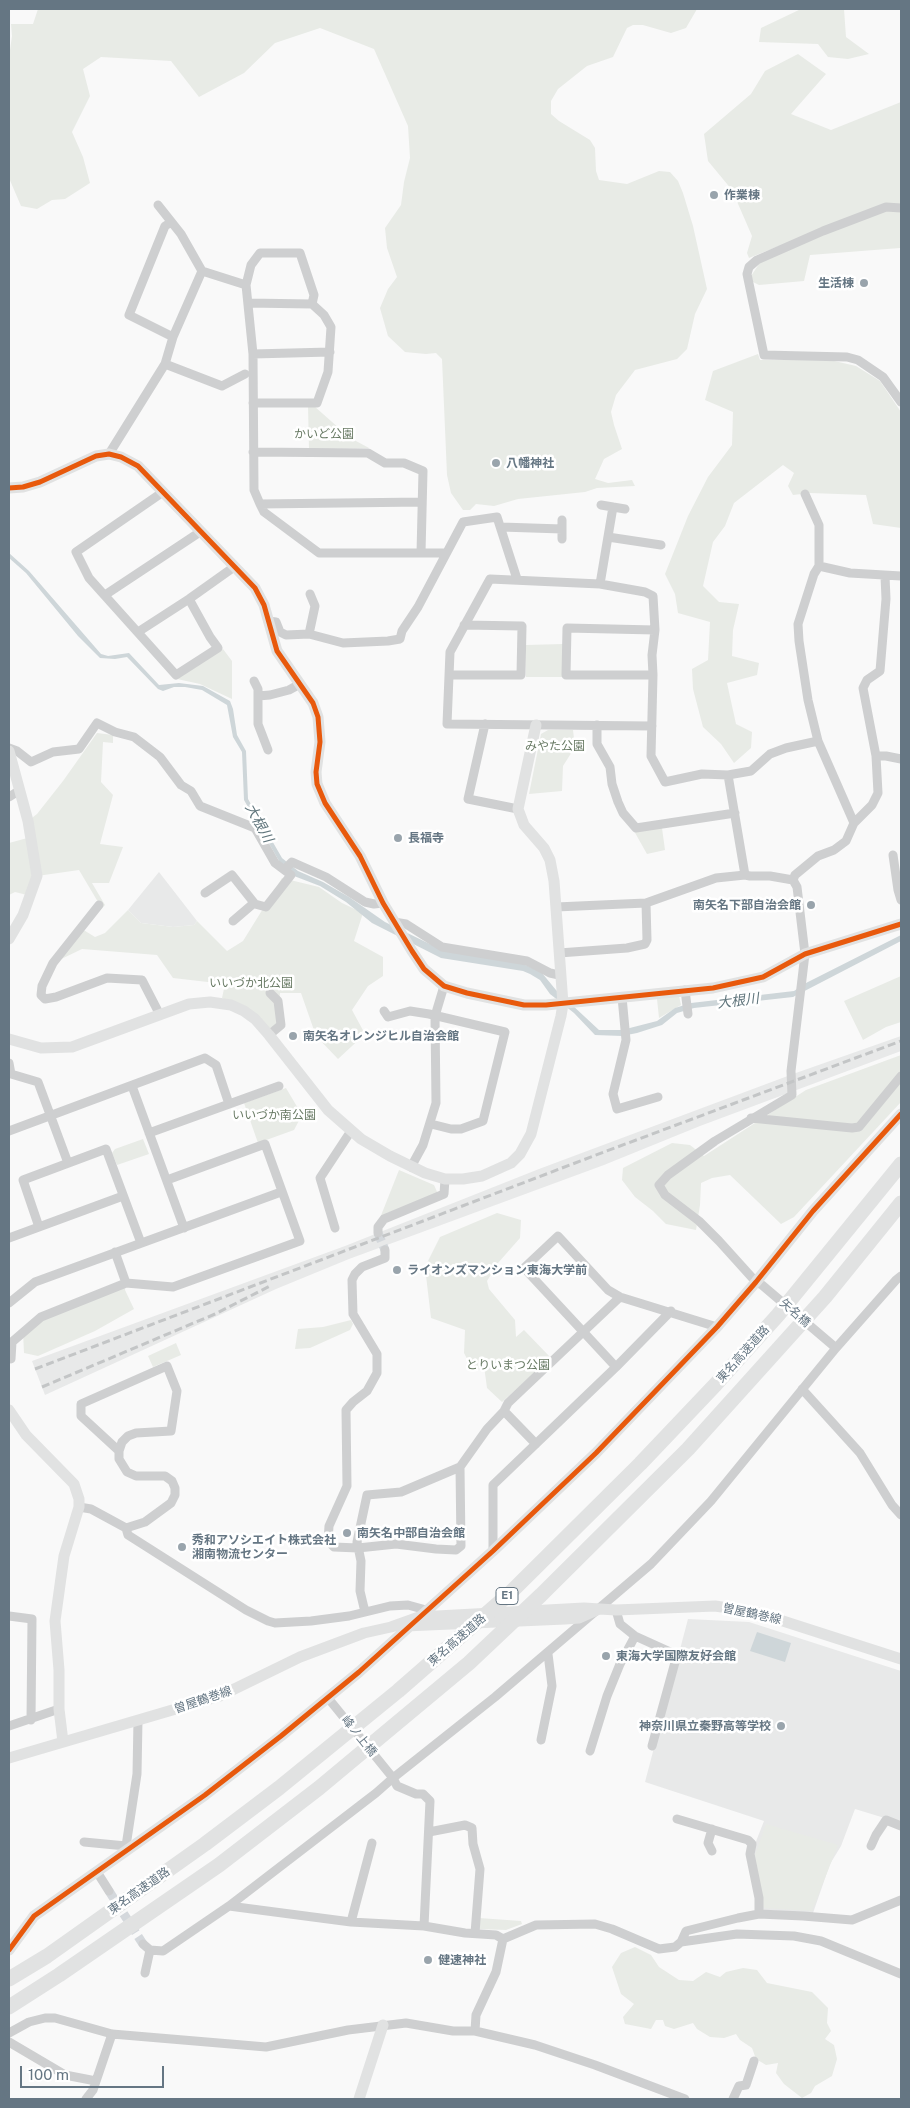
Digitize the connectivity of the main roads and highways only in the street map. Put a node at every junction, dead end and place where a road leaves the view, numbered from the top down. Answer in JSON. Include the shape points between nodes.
{"nodes":[{"id":1,"x":901,"y":1164,"type":"edge"},
{"id":2,"x":901,"y":1203,"type":"edge"},
{"id":3,"x":9,"y":1979,"type":"edge"},
{"id":4,"x":9,"y":2007,"type":"edge"}],
"edges":[{"from":1,"to":3,"type":"highway","name":"東名高速道路","number":"E1","via":[[778,1315],[716,1384],[508,1595],[279,1788],[47,1956]]},
{"from":2,"to":4,"type":"highway","name":"東名高速道路","number":"E1","via":[[825,1297],[695,1442],[470,1663],[320,1788],[242,1847]]}]}
